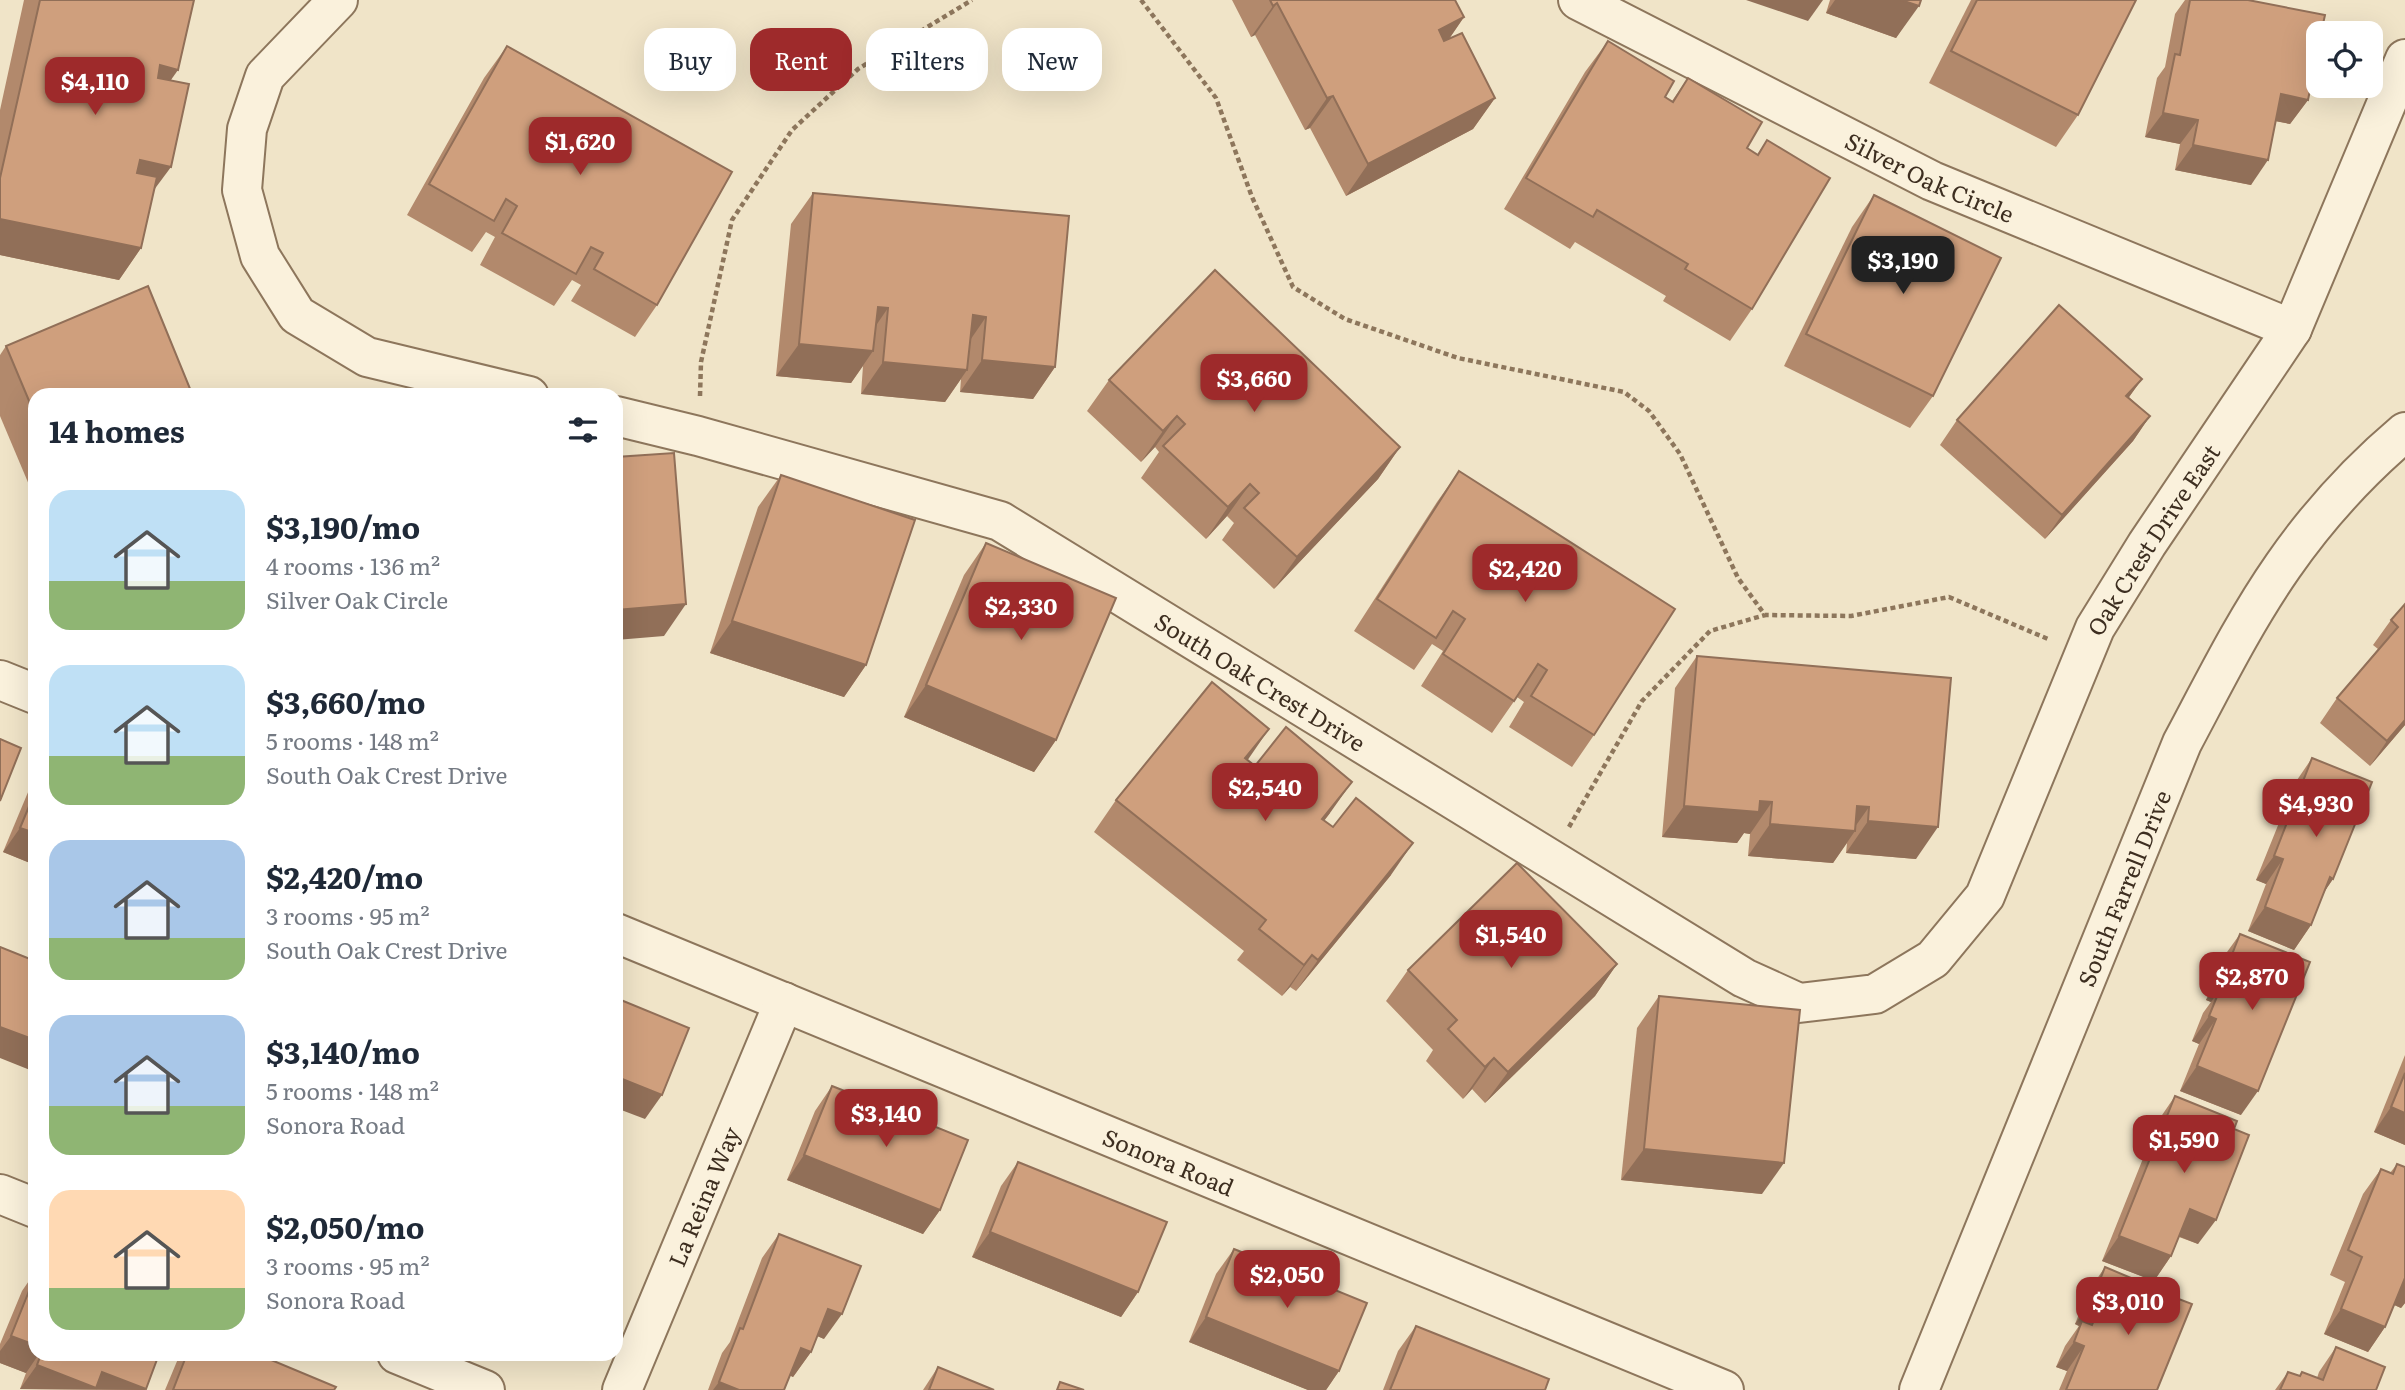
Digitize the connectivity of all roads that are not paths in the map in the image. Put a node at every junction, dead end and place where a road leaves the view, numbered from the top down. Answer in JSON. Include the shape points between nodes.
{"nodes":[{"id":1,"x":338,"y":0,"type":"edge"},
{"id":2,"x":1578,"y":0,"type":"edge"},
{"id":3,"x":2405,"y":59,"type":"edge"},
{"id":4,"x":2292,"y":329,"type":"junction"},
{"id":5,"x":496,"y":388,"type":"edge"},
{"id":6,"x":623,"y":418,"type":"edge"},
{"id":7,"x":2405,"y":432,"type":"edge"},
{"id":8,"x":0,"y":680,"type":"edge"},
{"id":9,"x":28,"y":691,"type":"edge"},
{"id":10,"x":623,"y":936,"type":"edge"},
{"id":11,"x":1875,"y":994,"type":"joint"},
{"id":12,"x":784,"y":1002,"type":"junction"},
{"id":13,"x":0,"y":1194,"type":"edge"},
{"id":14,"x":28,"y":1205,"type":"edge"},
{"id":15,"x":414,"y":1361,"type":"edge"},
{"id":16,"x":485,"y":1390,"type":"edge"},
{"id":17,"x":622,"y":1390,"type":"edge"},
{"id":18,"x":1724,"y":1390,"type":"edge"},
{"id":19,"x":1919,"y":1390,"type":"edge"}],
"edges":[{"from":1,"to":5,"type":"street","via":[[265,76],[247,130],[242,190],[260,256],[297,315],[367,357]]},
{"from":2,"to":4,"type":"street","name":"Silver Oak Circle","via":[[1932,181]]},
{"from":3,"to":4,"type":"street","name":"Oak Crest Drive East"},
{"from":4,"to":11,"type":"street","name":"Oak Crest Drive East","via":[[2095,628],[1984,896],[1933,959]]},
{"from":6,"to":11,"type":"street","name":"South Oak Crest Drive","via":[[1000,521],[1744,978],[1799,1003]]},
{"from":7,"to":19,"type":"street","name":"South Farrell Drive","via":[[2335,500],[2283,566],[2182,743]]},
{"from":8,"to":9,"type":"street"},
{"from":10,"to":12,"type":"street","name":"Sonora Road"},
{"from":12,"to":17,"type":"street","name":"La Reina Way"},
{"from":12,"to":18,"type":"street","name":"Sonora Road"},
{"from":13,"to":14,"type":"street"},
{"from":15,"to":16,"type":"street"}]}
